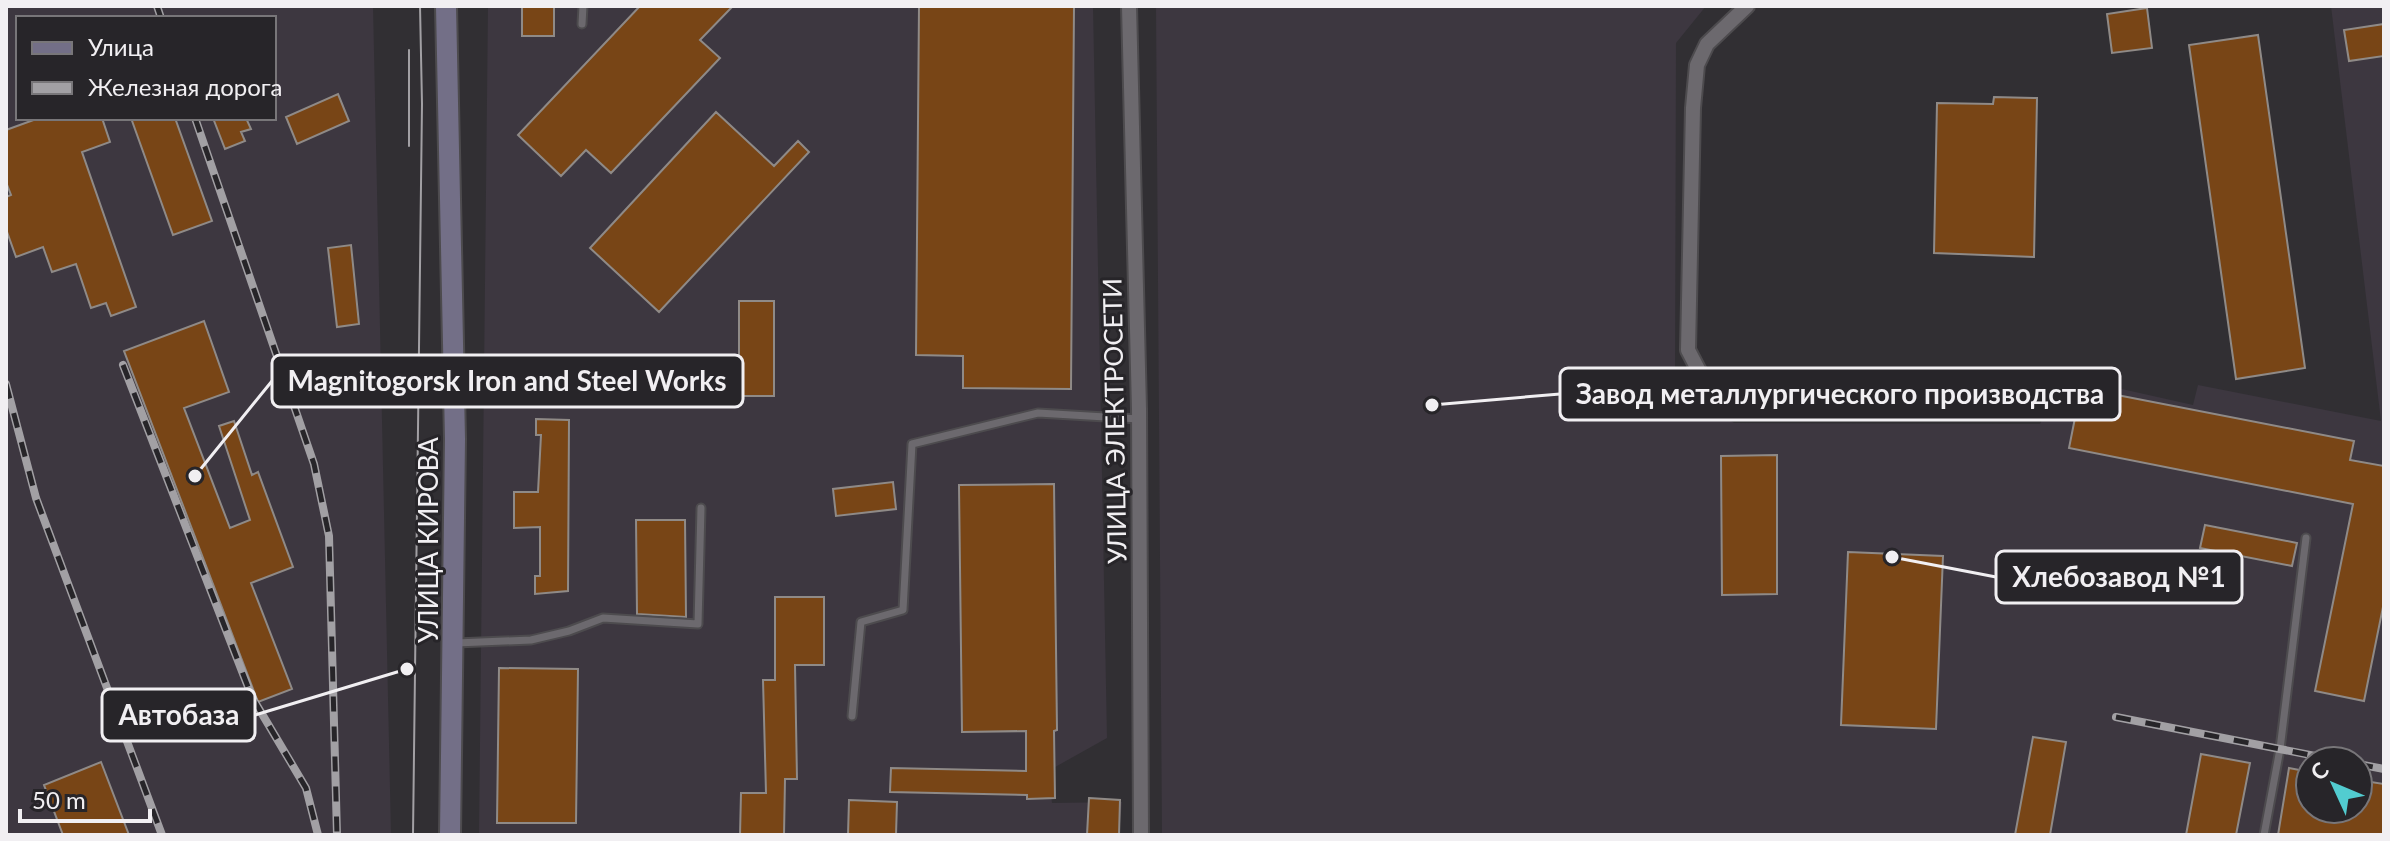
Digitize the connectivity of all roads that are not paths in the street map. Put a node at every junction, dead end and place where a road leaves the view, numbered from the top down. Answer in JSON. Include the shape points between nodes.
{"nodes":[{"id":1,"x":446,"y":6,"type":"edge"},
{"id":2,"x":583,"y":6,"type":"edge"},
{"id":3,"x":1129,"y":6,"type":"edge"},
{"id":4,"x":1747,"y":6,"type":"edge"},
{"id":5,"x":582,"y":24,"type":"dead end"},
{"id":6,"x":1938,"y":390,"type":"dead end"},
{"id":7,"x":1139,"y":419,"type":"junction"},
{"id":8,"x":701,"y":508,"type":"dead end"},
{"id":9,"x":2306,"y":538,"type":"dead end"},
{"id":10,"x":454,"y":643,"type":"junction"},
{"id":11,"x":852,"y":716,"type":"dead end"},
{"id":12,"x":450,"y":835,"type":"edge"},
{"id":13,"x":1141,"y":835,"type":"edge"},
{"id":14,"x":2264,"y":835,"type":"edge"}],
"edges":[{"from":1,"to":10,"type":"main road","name":"УЛИЦА КИРОВА"},
{"from":2,"to":5,"type":"lane"},
{"from":3,"to":7,"type":"street","name":"УЛИЦА ЭЛЕКТРОСЕТИ"},
{"from":4,"to":6,"type":"street","via":[[1707,44],[1697,65],[1688,350],[1701,375],[1749,389]]},
{"from":7,"to":11,"type":"lane","via":[[1038,413],[912,444],[903,610],[861,622]]},
{"from":7,"to":13,"type":"street","name":"УЛИЦА ЭЛЕКТРОСЕТИ"},
{"from":8,"to":10,"type":"lane","via":[[698,624],[603,618],[531,640]]},
{"from":9,"to":14,"type":"lane"},
{"from":10,"to":12,"type":"main road","name":"УЛИЦА КИРОВА"}]}
